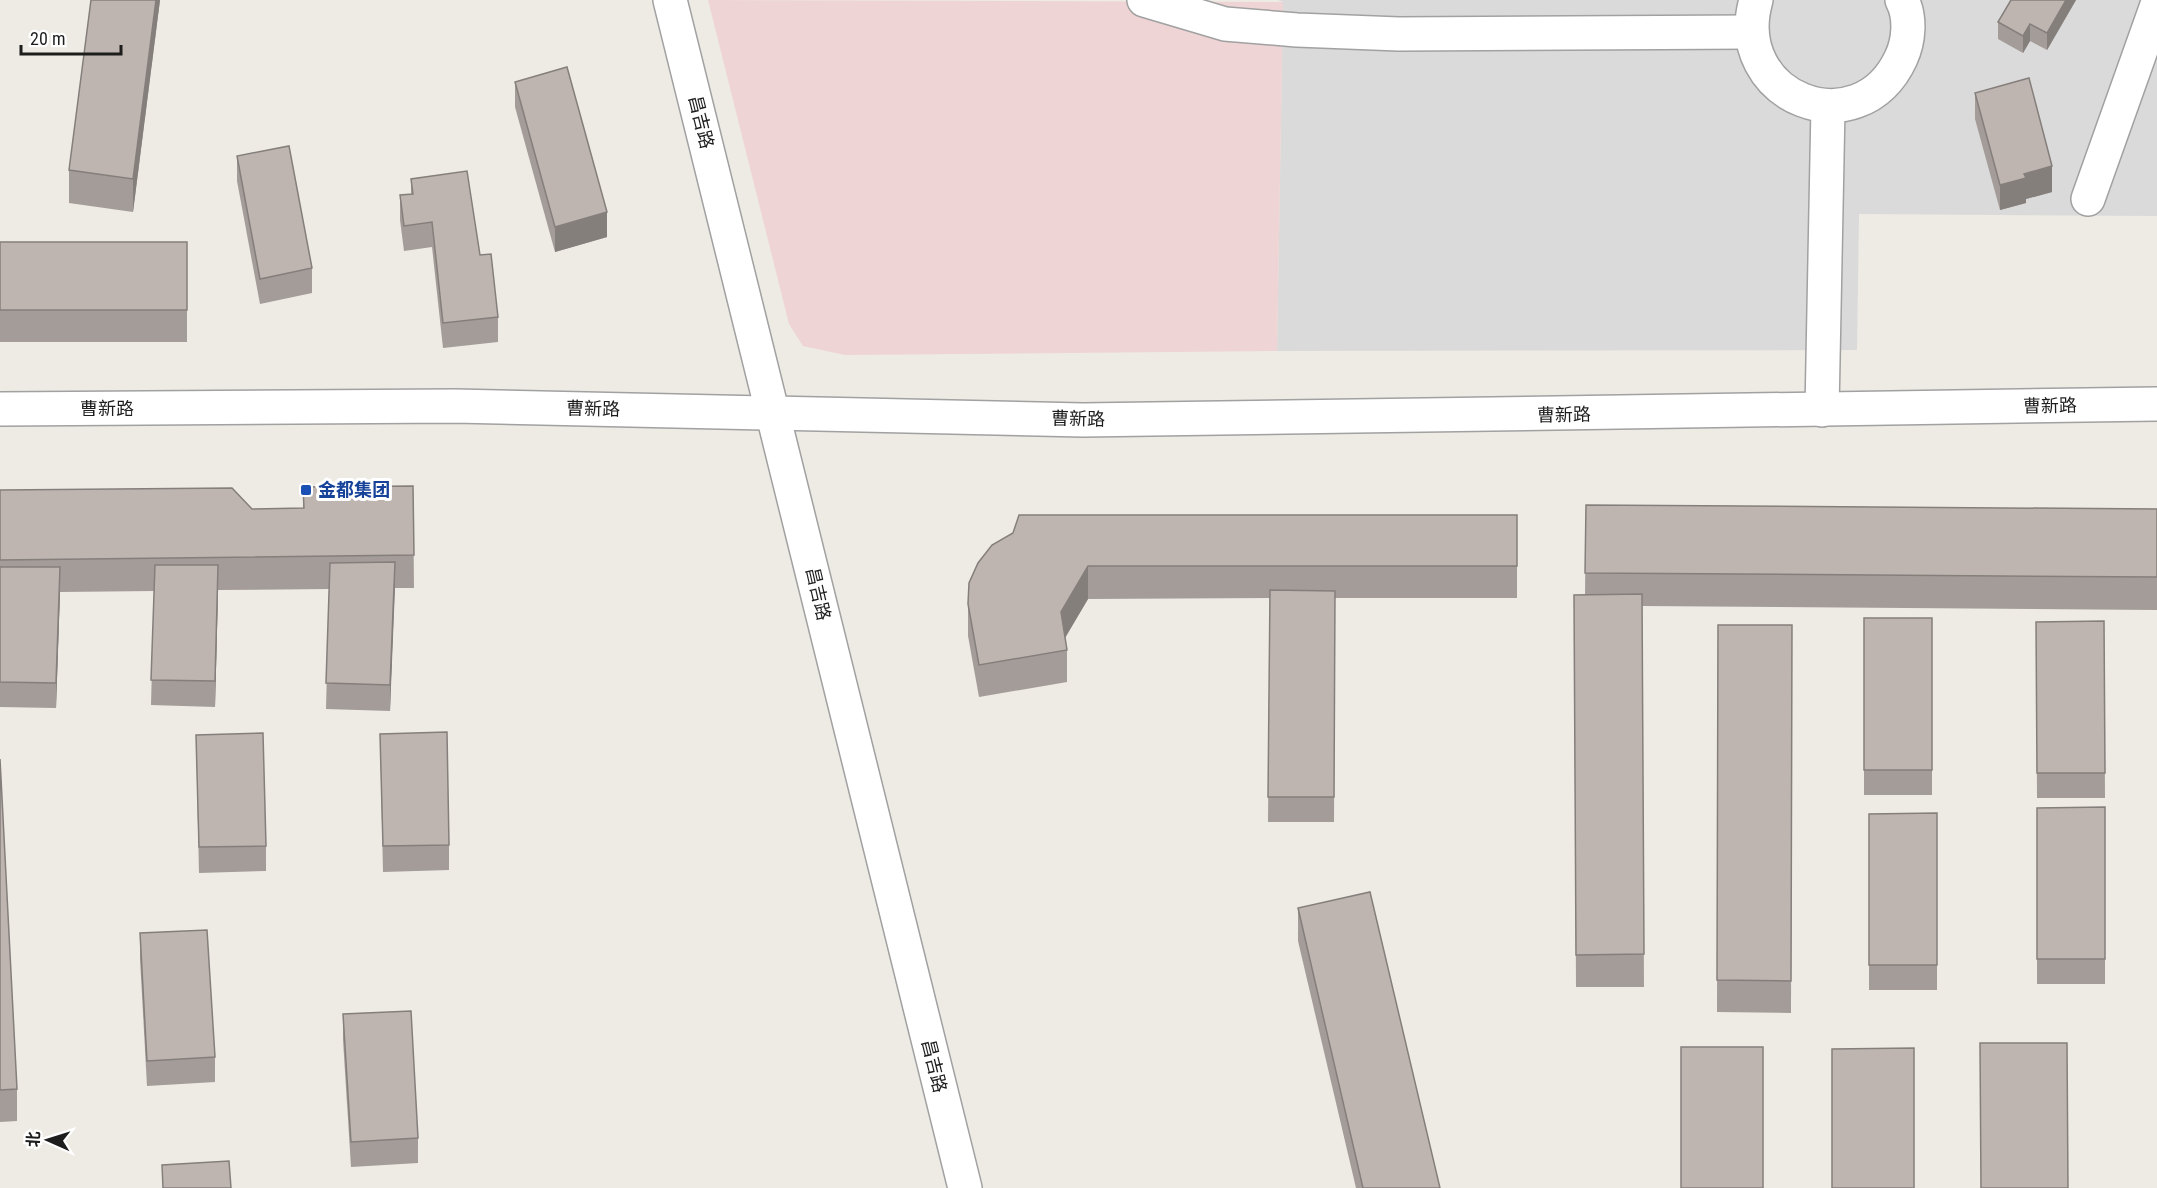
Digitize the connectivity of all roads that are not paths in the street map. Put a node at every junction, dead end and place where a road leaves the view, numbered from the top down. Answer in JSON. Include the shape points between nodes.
{"nodes":[{"id":1,"x":670,"y":0,"type":"edge"},
{"id":2,"x":1144,"y":0,"type":"edge"},
{"id":3,"x":1756,"y":0,"type":"edge"},
{"id":4,"x":1902,"y":0,"type":"edge"},
{"id":5,"x":2157,"y":5,"type":"edge"},
{"id":6,"x":1751,"y":33,"type":"junction"},
{"id":7,"x":1828,"y":107,"type":"junction"},
{"id":8,"x":2088,"y":199,"type":"dead end"},
{"id":9,"x":2157,"y":404,"type":"edge"},
{"id":10,"x":0,"y":409,"type":"edge"},
{"id":11,"x":1822,"y":410,"type":"junction"},
{"id":12,"x":775,"y":413,"type":"junction"},
{"id":13,"x":965,"y":1188,"type":"edge"}],
"edges":[{"from":1,"to":12,"type":"street","name":"昌吉路"},
{"from":2,"to":6,"type":"street","via":[[1225,24],[1297,30],[1399,34]]},
{"from":3,"to":6,"type":"street"},
{"from":4,"to":7,"type":"street","via":[[1906,8],[1907,44],[1892,77],[1864,99]]},
{"from":5,"to":8,"type":"street"},
{"from":6,"to":7,"type":"street","via":[[1758,61],[1775,85],[1799,101]]},
{"from":7,"to":11,"type":"street"},
{"from":9,"to":11,"type":"street","name":"曹新路"},
{"from":10,"to":12,"type":"street","name":"曹新路","via":[[455,406]]},
{"from":11,"to":12,"type":"street","name":"曹新路","via":[[1083,420]]},
{"from":12,"to":13,"type":"street","name":"昌吉路","via":[[881,860]]}]}
